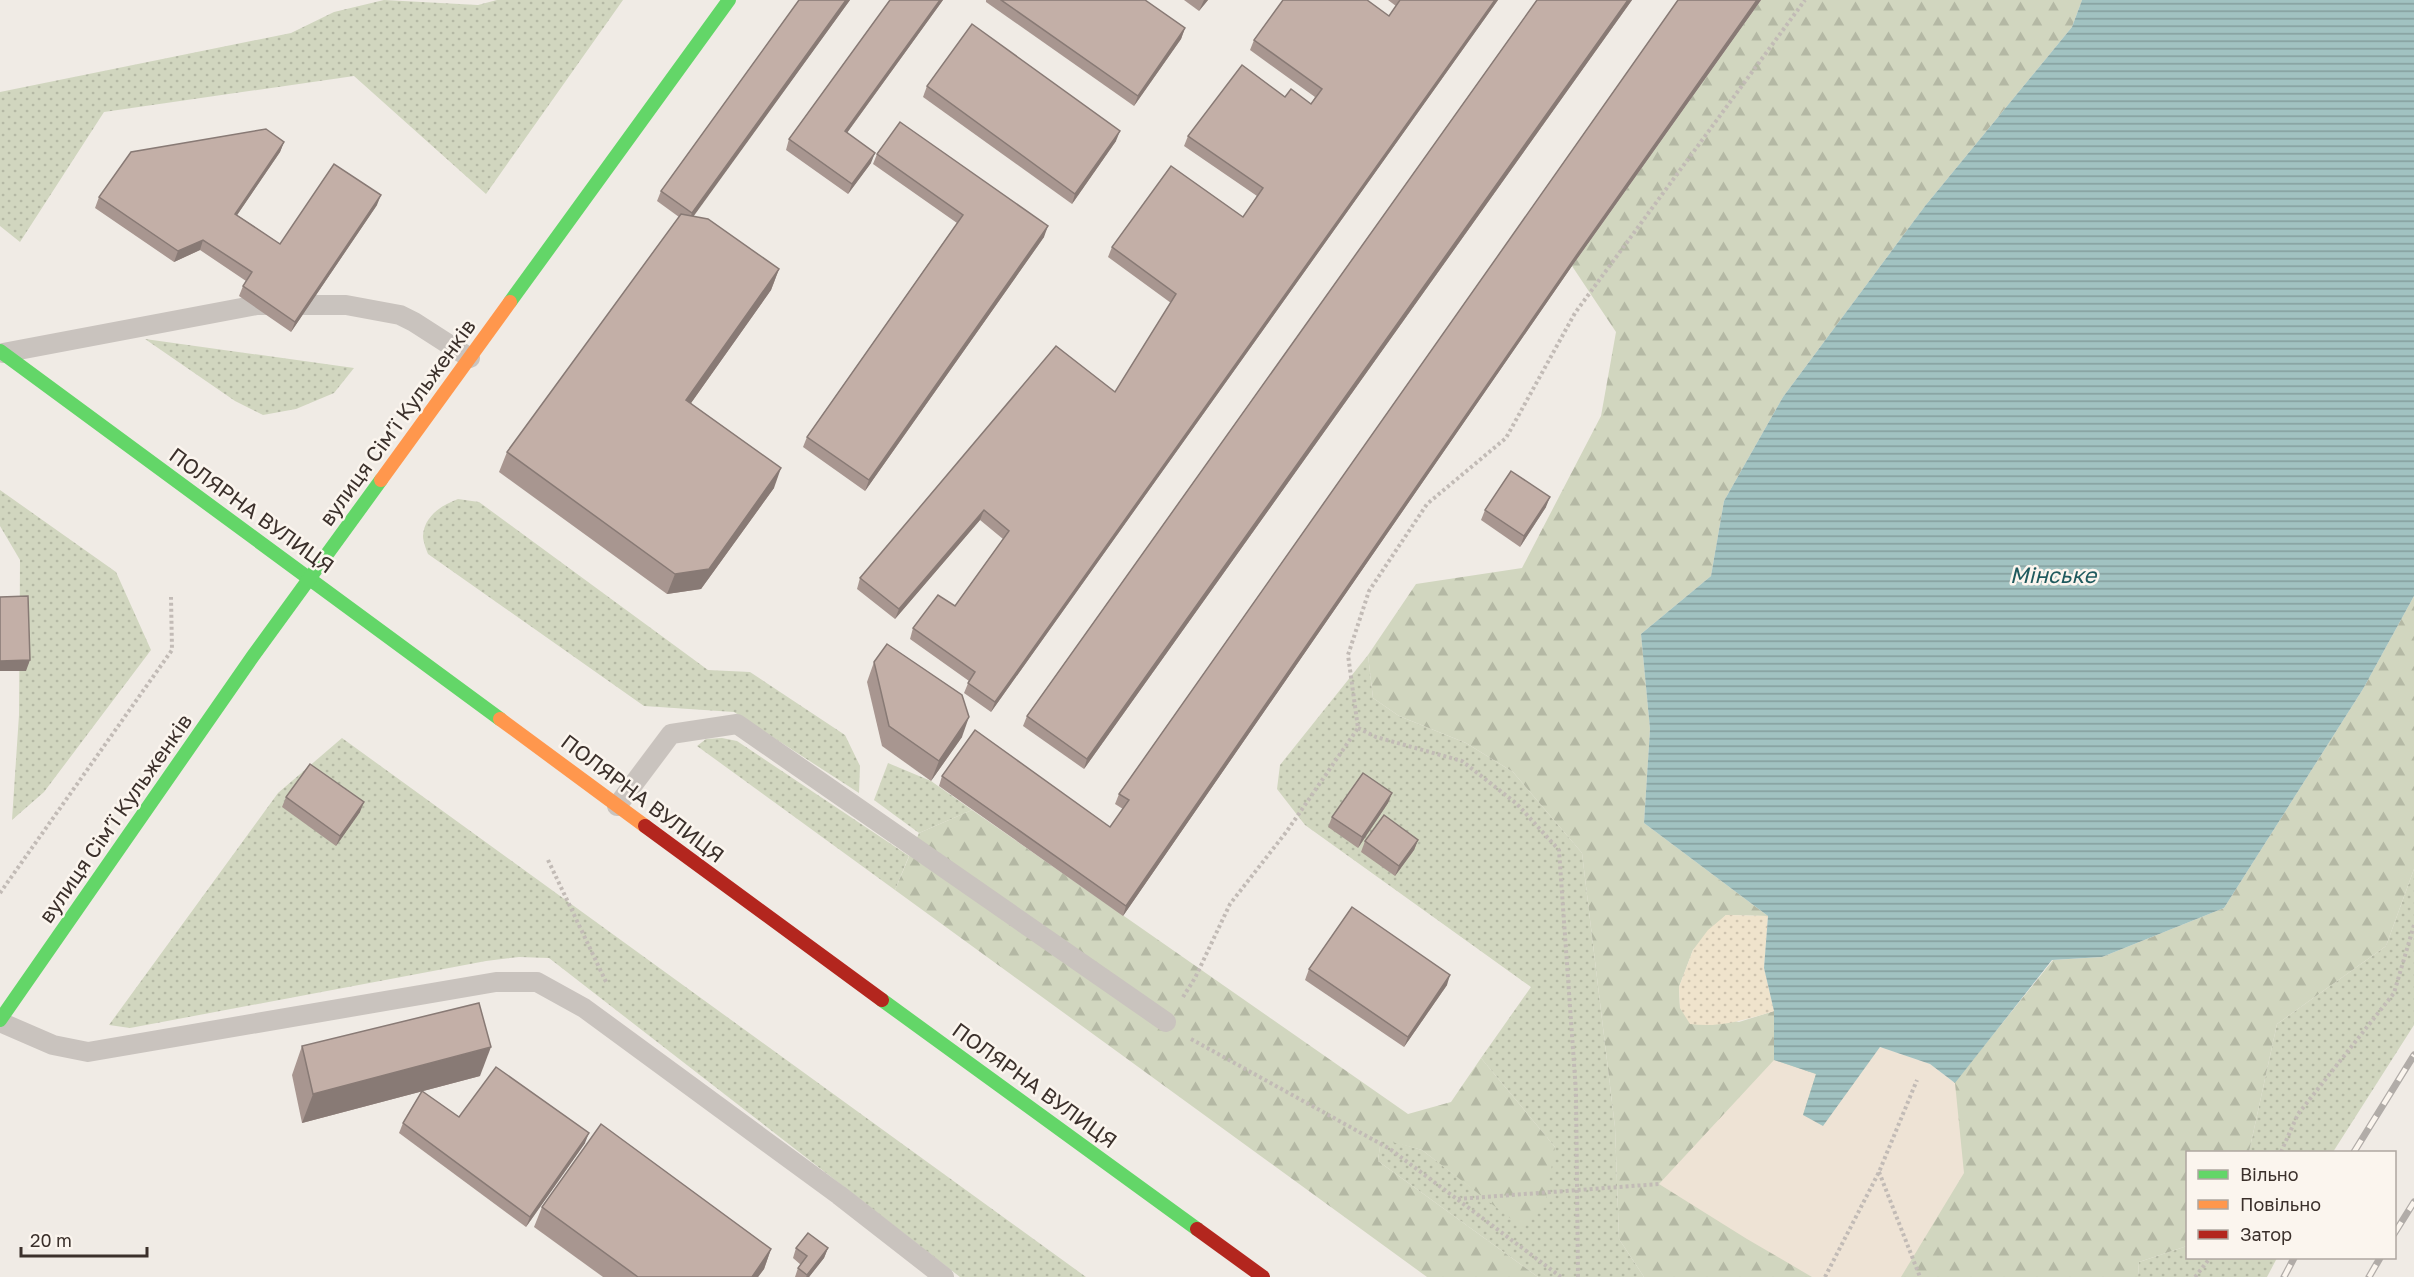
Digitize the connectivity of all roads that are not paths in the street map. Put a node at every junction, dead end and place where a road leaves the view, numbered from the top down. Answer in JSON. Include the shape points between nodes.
{"nodes":[{"id":1,"x":729,"y":0,"type":"edge"},
{"id":2,"x":1,"y":352,"type":"edge"},
{"id":3,"x":470,"y":358,"type":"junction"},
{"id":4,"x":309,"y":577,"type":"junction"},
{"id":5,"x":617,"y":807,"type":"junction"},
{"id":6,"x":0,"y":1021,"type":"edge"},
{"id":7,"x":1166,"y":1022,"type":"road end"},
{"id":8,"x":944,"y":1277,"type":"edge"},
{"id":9,"x":1263,"y":1277,"type":"edge"}],
"edges":[{"from":1,"to":3,"type":"main road","name":"вулиця Сімʼї Кульженків"},
{"from":2,"to":3,"type":"lane","via":[[257,305],[346,305],[400,315]]},
{"from":2,"to":4,"type":"main road","name":"ПОЛЯРНА ВУЛИЦЯ"},
{"from":3,"to":4,"type":"main road","name":"вулиця Сімʼї Кульженків"},
{"from":4,"to":5,"type":"main road","name":"ПОЛЯРНА ВУЛИЦЯ"},
{"from":4,"to":6,"type":"main road","name":"вулиця Сімʼї Кульженків"},
{"from":5,"to":7,"type":"lane","via":[[671,734],[737,724]]},
{"from":5,"to":9,"type":"main road","name":"ПОЛЯРНА ВУЛИЦЯ"},
{"from":6,"to":8,"type":"lane","via":[[53,1045],[88,1052],[496,982],[537,982],[584,1008]]}]}
